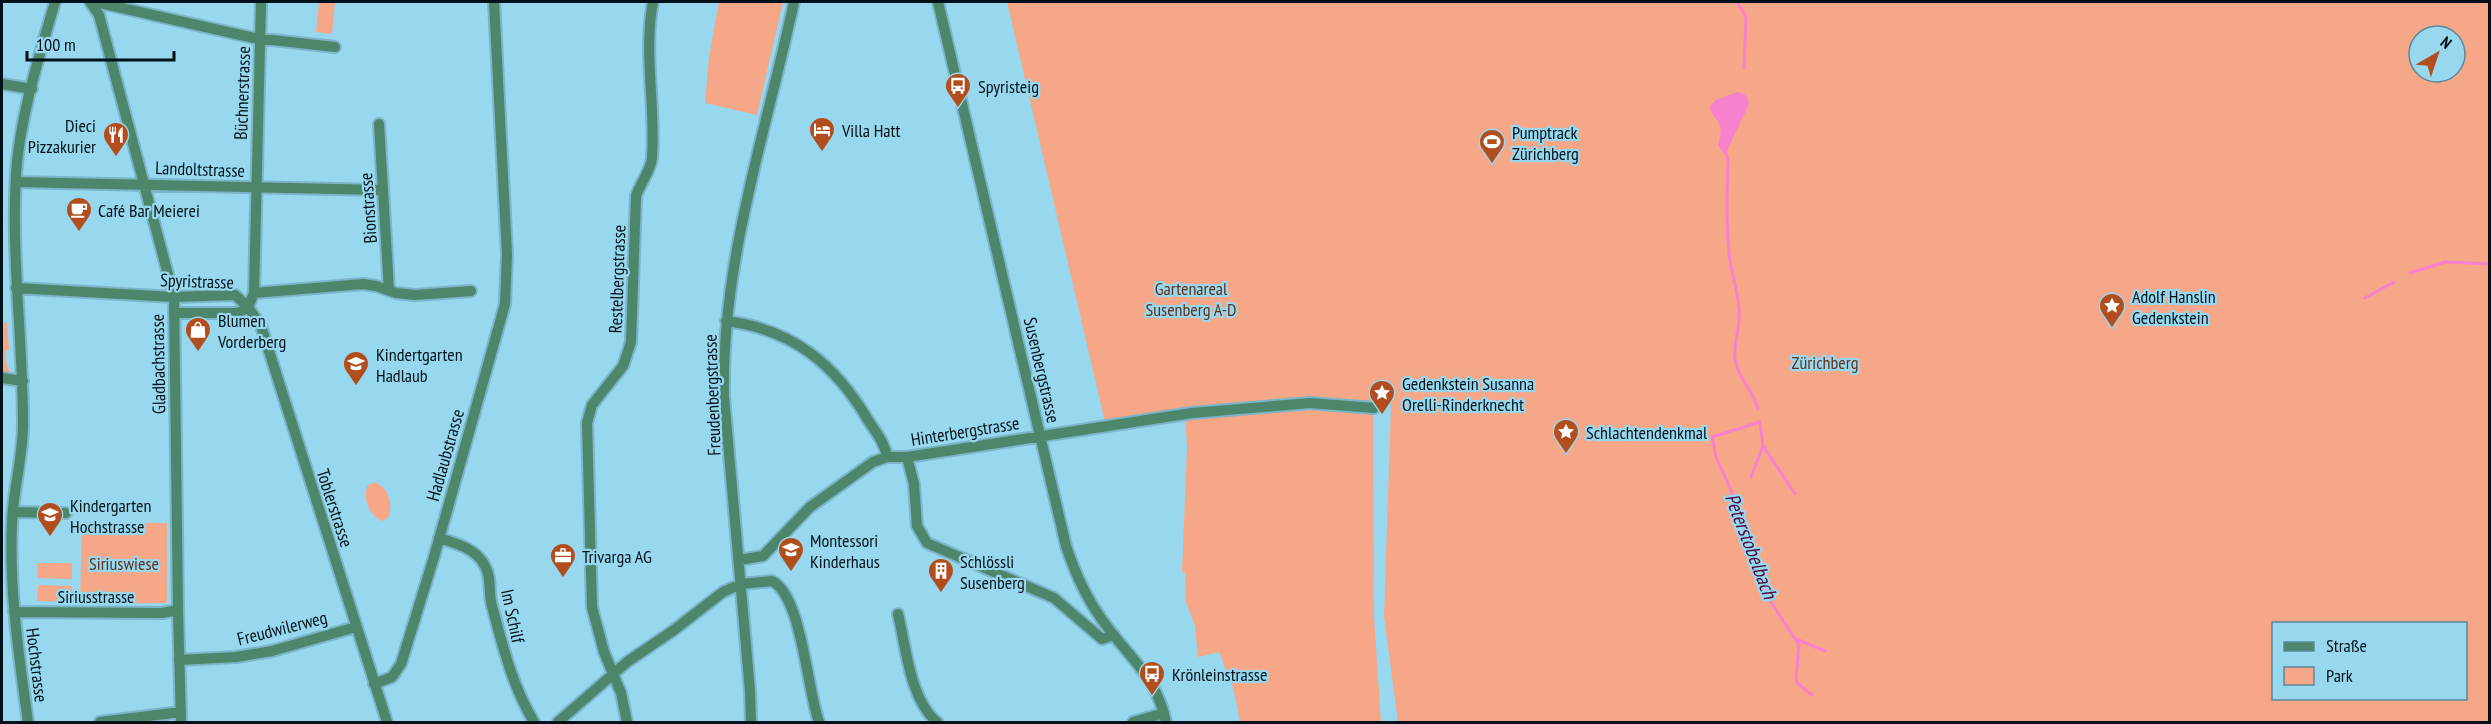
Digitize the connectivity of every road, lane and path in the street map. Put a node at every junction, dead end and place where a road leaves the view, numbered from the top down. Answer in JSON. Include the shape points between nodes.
{"nodes":[{"id":1,"x":55,"y":2,"type":"edge"},
{"id":2,"x":97,"y":2,"type":"edge"},
{"id":3,"x":261,"y":2,"type":"edge"},
{"id":4,"x":494,"y":2,"type":"edge"},
{"id":5,"x":653,"y":2,"type":"edge"},
{"id":6,"x":794,"y":2,"type":"edge"},
{"id":7,"x":938,"y":2,"type":"edge"},
{"id":8,"x":260,"y":39,"type":"junction"},
{"id":9,"x":335,"y":47,"type":"dead end"},
{"id":10,"x":2,"y":84,"type":"edge"},
{"id":11,"x":32,"y":89,"type":"junction"},
{"id":12,"x":379,"y":124,"type":"dead end"},
{"id":13,"x":16,"y":182,"type":"junction"},
{"id":14,"x":145,"y":184,"type":"junction"},
{"id":15,"x":256,"y":187,"type":"junction"},
{"id":16,"x":383,"y":190,"type":"junction"},
{"id":17,"x":16,"y":288,"type":"junction"},
{"id":18,"x":388,"y":290,"type":"junction"},
{"id":19,"x":471,"y":291,"type":"dead end"},
{"id":20,"x":254,"y":293,"type":"junction"},
{"id":21,"x":174,"y":297,"type":"junction"},
{"id":22,"x":248,"y":306,"type":"junction"},
{"id":23,"x":174,"y":313,"type":"junction"},
{"id":24,"x":726,"y":321,"type":"junction"},
{"id":25,"x":2,"y":378,"type":"edge"},
{"id":26,"x":23,"y":381,"type":"junction"},
{"id":27,"x":1374,"y":408,"type":"dead end"},
{"id":28,"x":1040,"y":435,"type":"junction"},
{"id":29,"x":887,"y":457,"type":"junction"},
{"id":30,"x":907,"y":457,"type":"junction"},
{"id":31,"x":13,"y":512,"type":"junction"},
{"id":32,"x":66,"y":513,"type":"dead end"},
{"id":33,"x":439,"y":538,"type":"junction"},
{"id":34,"x":739,"y":560,"type":"junction"},
{"id":35,"x":741,"y":584,"type":"junction"},
{"id":36,"x":178,"y":610,"type":"junction"},
{"id":37,"x":14,"y":612,"type":"junction"},
{"id":38,"x":898,"y":614,"type":"dead end"},
{"id":39,"x":356,"y":627,"type":"junction"},
{"id":40,"x":1114,"y":635,"type":"junction"},
{"id":41,"x":179,"y":660,"type":"junction"},
{"id":42,"x":614,"y":674,"type":"junction"},
{"id":43,"x":374,"y":684,"type":"junction"},
{"id":44,"x":181,"y":717,"type":"edge"},
{"id":45,"x":1165,"y":718,"type":"edge"},
{"id":46,"x":386,"y":722,"type":"edge"},
{"id":47,"x":28,"y":723,"type":"edge"},
{"id":48,"x":100,"y":723,"type":"edge"},
{"id":49,"x":534,"y":723,"type":"edge"},
{"id":50,"x":558,"y":723,"type":"edge"},
{"id":51,"x":627,"y":723,"type":"edge"},
{"id":52,"x":751,"y":723,"type":"edge"},
{"id":53,"x":819,"y":723,"type":"edge"},
{"id":54,"x":937,"y":723,"type":"edge"},
{"id":55,"x":1133,"y":723,"type":"edge"}],
"edges":[{"from":1,"to":11,"type":"street","name":"Hochstrasse"},
{"from":2,"to":8,"type":"street"},
{"from":2,"to":14,"type":"street","name":"Gladbachstrasse"},
{"from":3,"to":8,"type":"street","name":"Büchnerstrasse"},
{"from":4,"to":33,"type":"street","name":"Hadlaubstrasse","via":[[507,287]]},
{"from":5,"to":42,"type":"street","name":"Restelbergstrasse","via":[[652,161],[636,196],[631,342],[623,366],[592,405],[587,423],[592,607]]},
{"from":6,"to":24,"type":"street","name":"Freudenbergstrasse","via":[[739,237]]},
{"from":7,"to":28,"type":"street","name":"Susenbergstrasse"},
{"from":8,"to":9,"type":"street"},
{"from":8,"to":15,"type":"street","name":"Büchnerstrasse"},
{"from":10,"to":11,"type":"street"},
{"from":11,"to":13,"type":"street","name":"Hochstrasse"},
{"from":12,"to":16,"type":"street","name":"Bionstrasse"},
{"from":13,"to":14,"type":"street","name":"Landoltstrasse"},
{"from":13,"to":17,"type":"street","name":"Hochstrasse"},
{"from":14,"to":15,"type":"street","name":"Landoltstrasse"},
{"from":14,"to":21,"type":"street","name":"Gladbachstrasse"},
{"from":15,"to":16,"type":"street","name":"Landoltstrasse"},
{"from":15,"to":20,"type":"street","name":"Büchnerstrasse"},
{"from":16,"to":18,"type":"street","name":"Bionstrasse"},
{"from":17,"to":21,"type":"street","name":"Spyristrasse"},
{"from":17,"to":26,"type":"street","name":"Hochstrasse"},
{"from":18,"to":19,"type":"street","name":"Spyristrasse","via":[[415,295]]},
{"from":18,"to":20,"type":"street","name":"Spyristrasse","via":[[363,284]]},
{"from":20,"to":22,"type":"street","name":"Spyristrasse"},
{"from":21,"to":22,"type":"street","name":"Spyristrasse","via":[[235,295]]},
{"from":21,"to":23,"type":"street","name":"Gladbachstrasse"},
{"from":22,"to":23,"type":"street","via":[[238,313]]},
{"from":22,"to":39,"type":"street","name":"Toblerstrasse","via":[[261,326]]},
{"from":23,"to":36,"type":"street","name":"Gladbachstrasse"},
{"from":24,"to":29,"type":"street","via":[[773,331],[809,351],[858,404]]},
{"from":24,"to":34,"type":"street","name":"Freudenbergstrasse","via":[[724,397]]},
{"from":25,"to":26,"type":"street"},
{"from":26,"to":31,"type":"street","name":"Hochstrasse","via":[[23,429]]},
{"from":27,"to":28,"type":"street","name":"Hinterbergstrasse","via":[[1330,403],[1273,405]]},
{"from":28,"to":30,"type":"street","name":"Hinterbergstrasse"},
{"from":28,"to":40,"type":"street","name":"Susenbergstrasse","via":[[1071,560],[1091,604]]},
{"from":29,"to":30,"type":"street","name":"Hinterbergstrasse"},
{"from":29,"to":34,"type":"street","name":"Hinterbergstrasse","via":[[873,462],[810,507],[763,556]]},
{"from":30,"to":40,"type":"street","via":[[914,484],[917,526],[927,543],[1054,598],[1102,639]]},
{"from":31,"to":32,"type":"street"},
{"from":31,"to":37,"type":"street","name":"Hochstrasse"},
{"from":33,"to":43,"type":"street","name":"Hadlaubstrasse","via":[[401,664],[392,676]]},
{"from":33,"to":49,"type":"street","name":"Im Schilf","via":[[471,550],[486,566],[507,664]]},
{"from":34,"to":35,"type":"street","name":"Freudenbergstrasse"},
{"from":35,"to":42,"type":"street","via":[[723,592]]},
{"from":35,"to":52,"type":"street","name":"Freudenbergstrasse"},
{"from":35,"to":53,"type":"street","via":[[775,581],[784,594],[797,625]]},
{"from":36,"to":37,"type":"street","name":"Siriusstrasse"},
{"from":36,"to":41,"type":"street","name":"Gladbachstrasse"},
{"from":37,"to":47,"type":"street","name":"Hochstrasse"},
{"from":38,"to":54,"type":"street","via":[[917,694]]},
{"from":39,"to":41,"type":"street","name":"Freudwilerweg","via":[[272,651]]},
{"from":39,"to":43,"type":"street","name":"Toblerstrasse"},
{"from":40,"to":45,"type":"street","name":"Susenbergstrasse","via":[[1141,665]]},
{"from":41,"to":44,"type":"street","name":"Gladbachstrasse"},
{"from":42,"to":50,"type":"street"},
{"from":42,"to":51,"type":"street","name":"Restelbergstrasse"},
{"from":43,"to":46,"type":"street","name":"Toblerstrasse"},
{"from":44,"to":48,"type":"street"},
{"from":45,"to":55,"type":"street"}]}
